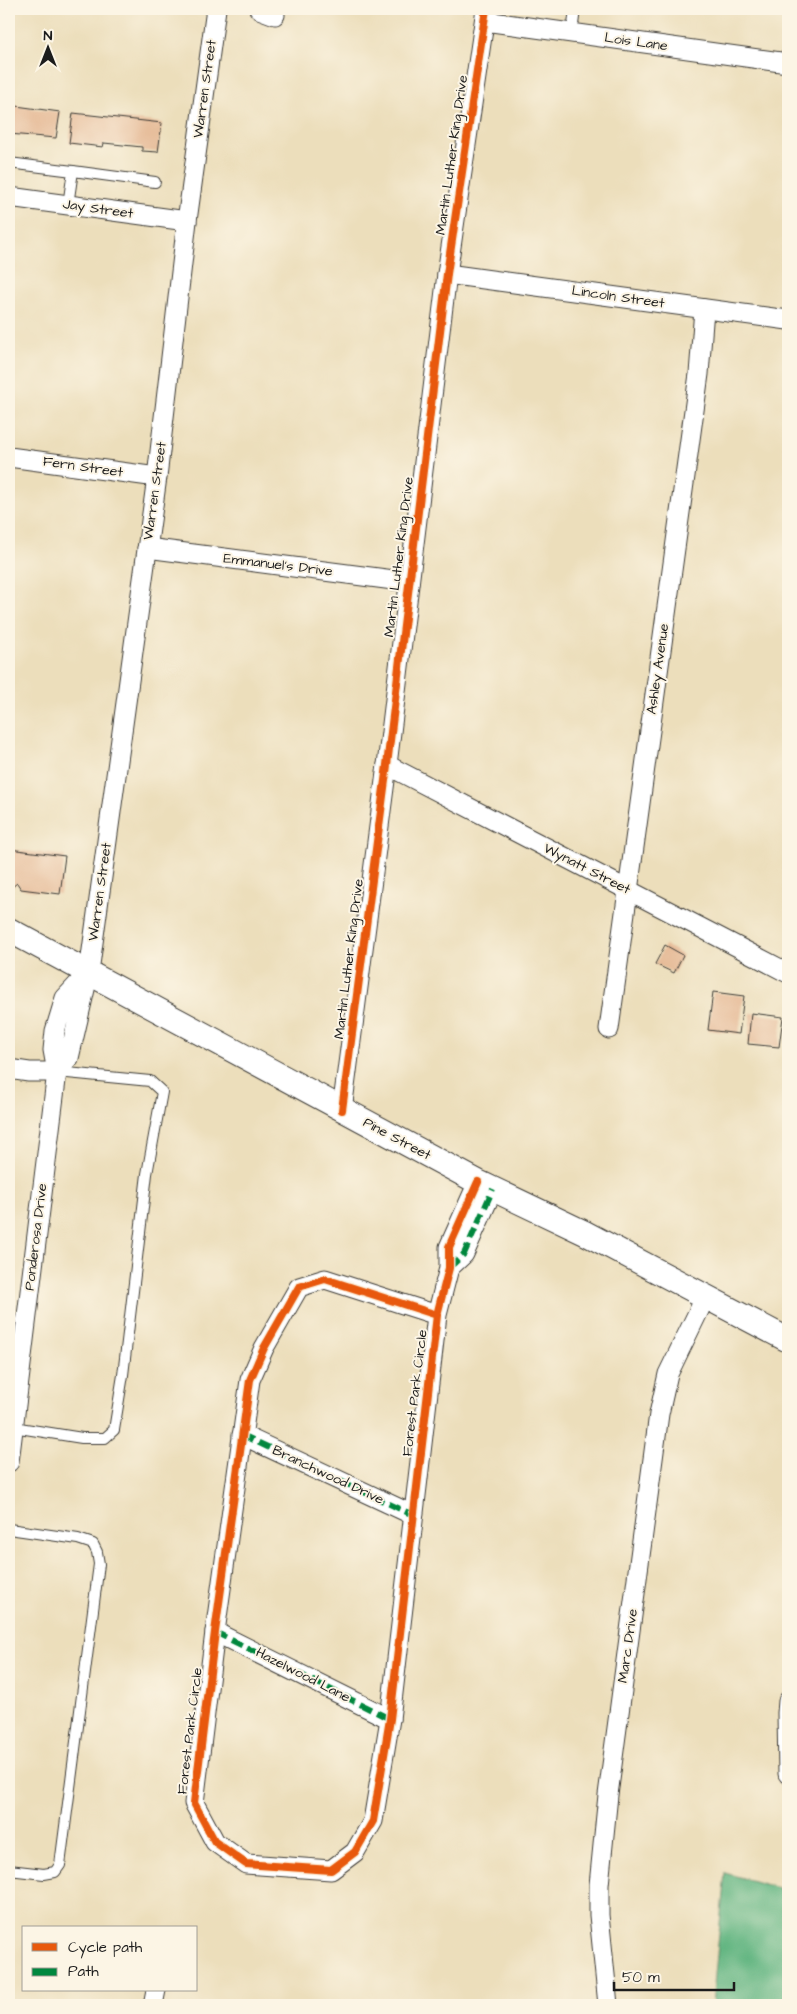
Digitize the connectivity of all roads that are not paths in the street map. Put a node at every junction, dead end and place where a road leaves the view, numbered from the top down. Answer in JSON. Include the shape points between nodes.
{"nodes":[{"id":1,"x":216,"y":9,"type":"edge"},
{"id":2,"x":575,"y":9,"type":"edge"},
{"id":3,"x":486,"y":15,"type":"edge"},
{"id":4,"x":572,"y":33,"type":"junction"},
{"id":5,"x":788,"y":63,"type":"edge"},
{"id":6,"x":9,"y":163,"type":"edge"},
{"id":7,"x":73,"y":171,"type":"junction"},
{"id":8,"x":155,"y":182,"type":"dead end"},
{"id":9,"x":9,"y":197,"type":"edge"},
{"id":10,"x":68,"y":205,"type":"junction"},
{"id":11,"x":187,"y":222,"type":"junction"},
{"id":12,"x":447,"y":274,"type":"junction"},
{"id":13,"x":704,"y":309,"type":"junction"},
{"id":14,"x":788,"y":320,"type":"edge"},
{"id":15,"x":9,"y":457,"type":"edge"},
{"id":16,"x":157,"y":476,"type":"junction"},
{"id":17,"x":147,"y":548,"type":"junction"},
{"id":18,"x":409,"y":582,"type":"junction"},
{"id":19,"x":386,"y":766,"type":"junction"},
{"id":20,"x":627,"y":890,"type":"junction"},
{"id":21,"x":9,"y":930,"type":"edge"},
{"id":22,"x":89,"y":972,"type":"junction"},
{"id":23,"x":788,"y":974,"type":"edge"},
{"id":24,"x":610,"y":1029,"type":"dead end"},
{"id":25,"x":9,"y":1069,"type":"edge"},
{"id":26,"x":57,"y":1072,"type":"junction"},
{"id":27,"x":342,"y":1110,"type":"junction"},
{"id":28,"x":485,"y":1185,"type":"junction"},
{"id":29,"x":706,"y":1296,"type":"junction"},
{"id":30,"x":437,"y":1315,"type":"junction"},
{"id":31,"x":788,"y":1340,"type":"edge"},
{"id":32,"x":13,"y":1427,"type":"junction"},
{"id":33,"x":242,"y":1435,"type":"junction"},
{"id":34,"x":9,"y":1462,"type":"edge"},
{"id":35,"x":413,"y":1514,"type":"junction"},
{"id":36,"x":9,"y":1530,"type":"edge"},
{"id":37,"x":215,"y":1632,"type":"junction"},
{"id":38,"x":788,"y":1701,"type":"edge"},
{"id":39,"x":390,"y":1719,"type":"junction"},
{"id":40,"x":788,"y":1774,"type":"edge"},
{"id":41,"x":9,"y":1870,"type":"edge"},
{"id":42,"x":156,"y":1992,"type":"edge"},
{"id":43,"x":153,"y":2005,"type":"edge"},
{"id":44,"x":608,"y":2005,"type":"edge"}],
"edges":[{"from":1,"to":11,"type":"street","name":"Warren Street"},
{"from":2,"to":4,"type":"lane"},
{"from":3,"to":4,"type":"street","name":"Lois Lane"},
{"from":3,"to":12,"type":"street","name":"Martin Luther King Drive"},
{"from":4,"to":5,"type":"street","name":"Lois Lane"},
{"from":6,"to":7,"type":"lane"},
{"from":7,"to":8,"type":"lane"},
{"from":7,"to":10,"type":"lane"},
{"from":9,"to":10,"type":"street","name":"Jay Street"},
{"from":10,"to":11,"type":"street","name":"Jay Street"},
{"from":11,"to":16,"type":"street","name":"Warren Street"},
{"from":12,"to":13,"type":"street","name":"Lincoln Street"},
{"from":12,"to":18,"type":"street","name":"Martin Luther King Drive"},
{"from":13,"to":14,"type":"street","name":"Lincoln Street"},
{"from":13,"to":20,"type":"street","name":"Ashley Avenue","via":[[697,384]]},
{"from":15,"to":16,"type":"street","name":"Fern Street"},
{"from":16,"to":17,"type":"street","name":"Warren Street"},
{"from":17,"to":18,"type":"street","name":"Emmanuel's Drive"},
{"from":17,"to":22,"type":"street","name":"Warren Street"},
{"from":18,"to":19,"type":"street","name":"Martin Luther King Drive"},
{"from":19,"to":20,"type":"street","name":"Wynatt Street"},
{"from":19,"to":27,"type":"street","name":"Martin Luther King Drive"},
{"from":20,"to":23,"type":"street","name":"Wynatt Street"},
{"from":20,"to":24,"type":"street","name":"Ashley Avenue"},
{"from":21,"to":22,"type":"street","name":"Pine Street"},
{"from":22,"to":26,"type":"street","name":"Ponderosa Drive","via":[[70,1058]]},
{"from":22,"to":27,"type":"street","name":"Pine Street"},
{"from":25,"to":26,"type":"street"},
{"from":26,"to":32,"type":"street","name":"Ponderosa Drive"},
{"from":26,"to":32,"type":"lane","via":[[150,1081],[162,1092],[149,1164],[114,1430],[106,1438],[90,1438]]},
{"from":27,"to":28,"type":"street","name":"Pine Street"},
{"from":28,"to":29,"type":"street","name":"Pine Street"},
{"from":28,"to":30,"type":"street","name":"Forest Park Circle","via":[[449,1247],[449,1268]]},
{"from":29,"to":31,"type":"street","name":"Pine Street"},
{"from":29,"to":44,"type":"street","name":"Marc Drive","via":[[668,1374],[662,1395],[608,1795],[600,1885],[599,1915]]},
{"from":30,"to":33,"type":"street","name":"Forest Park Circle","via":[[325,1279],[299,1287],[264,1348],[250,1380]]},
{"from":30,"to":35,"type":"street","name":"Forest Park Circle"},
{"from":32,"to":34,"type":"street","name":"Ponderosa Drive"},
{"from":33,"to":35,"type":"street","name":"Branchwood Drive"},
{"from":33,"to":37,"type":"street","name":"Forest Park Circle"},
{"from":35,"to":39,"type":"street","name":"Forest Park Circle"},
{"from":36,"to":41,"type":"lane","via":[[93,1544],[99,1564],[60,1865],[55,1872],[44,1874]]},
{"from":37,"to":39,"type":"street","name":"Hazelwood Lane"},
{"from":37,"to":39,"type":"street","name":"Forest Park Circle","via":[[194,1803],[215,1842],[246,1864],[331,1870],[355,1852],[373,1821]]},
{"from":38,"to":40,"type":"street"},
{"from":42,"to":43,"type":"street"}]}
